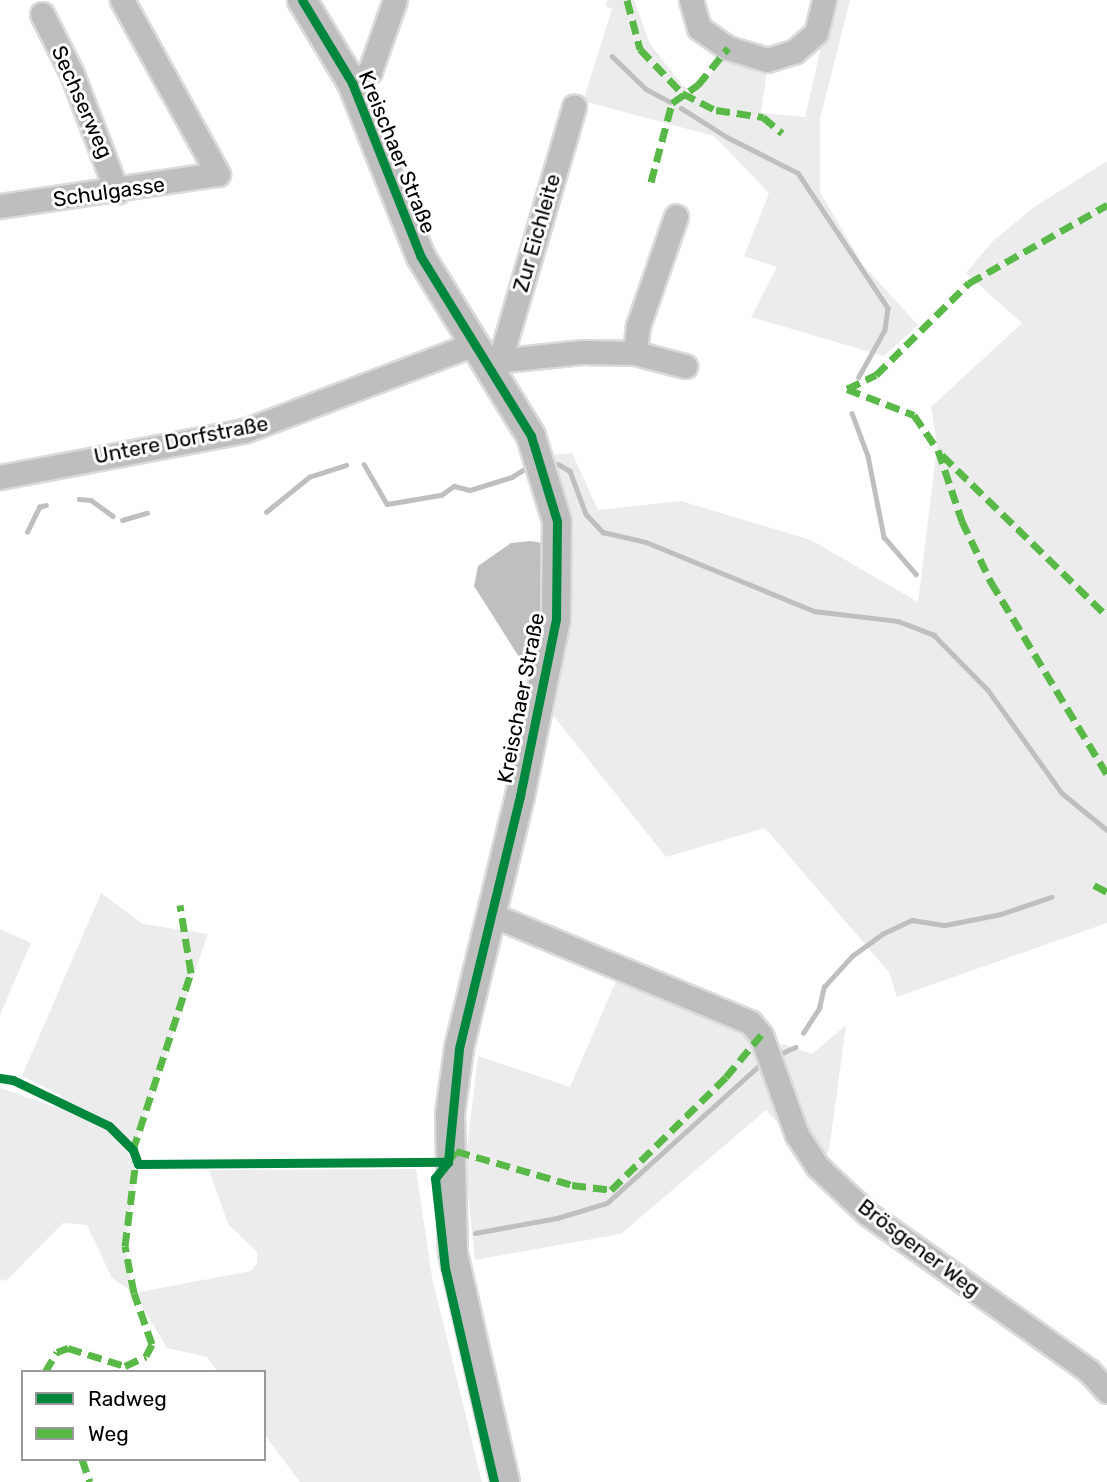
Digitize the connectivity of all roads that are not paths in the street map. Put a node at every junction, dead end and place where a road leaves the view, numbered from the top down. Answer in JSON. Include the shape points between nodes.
{"nodes":[{"id":1,"x":122,"y":0,"type":"edge"},
{"id":2,"x":302,"y":0,"type":"edge"},
{"id":3,"x":395,"y":0,"type":"edge"},
{"id":4,"x":691,"y":0,"type":"edge"},
{"id":5,"x":824,"y":0,"type":"edge"},
{"id":6,"x":42,"y":14,"type":"dead end"},
{"id":7,"x":352,"y":83,"type":"junction"},
{"id":8,"x":574,"y":107,"type":"dead end"},
{"id":9,"x":117,"y":192,"type":"junction"},
{"id":10,"x":0,"y":206,"type":"edge"},
{"id":11,"x":676,"y":216,"type":"dead end"},
{"id":12,"x":635,"y":353,"type":"junction"},
{"id":13,"x":487,"y":355,"type":"junction"},
{"id":14,"x":685,"y":366,"type":"dead end"},
{"id":15,"x":0,"y":478,"type":"edge"},
{"id":16,"x":490,"y":914,"type":"junction"},
{"id":17,"x":1107,"y":1391,"type":"edge"},
{"id":18,"x":505,"y":1482,"type":"edge"}],
"edges":[{"from":1,"to":9,"type":"street","name":"Schulgasse","via":[[218,174]]},
{"from":2,"to":7,"type":"main road","name":"Kreischaer Straße"},
{"from":3,"to":7,"type":"street","name":"Kreischaer Straße","via":[[370,71]]},
{"from":4,"to":5,"type":"street","via":[[699,28],[728,48],[767,60],[794,52],[816,33]]},
{"from":6,"to":9,"type":"street","name":"Sechserweg","via":[[72,74]]},
{"from":7,"to":13,"type":"main road","name":"Kreischaer Straße","via":[[421,257]]},
{"from":8,"to":13,"type":"street","name":"Zur Eichleite"},
{"from":9,"to":10,"type":"street","name":"Schulgasse"},
{"from":11,"to":12,"type":"street","via":[[638,326]]},
{"from":12,"to":13,"type":"street"},
{"from":12,"to":14,"type":"street"},
{"from":13,"to":15,"type":"street","name":"Untere Dorfstraße","via":[[244,431]]},
{"from":13,"to":16,"type":"main road","name":"Kreischaer Straße","via":[[531,436],[557,522],[556,620]]},
{"from":16,"to":17,"type":"street","name":"Brösgener Weg","via":[[750,1023],[761,1035],[797,1135],[817,1166],[868,1214],[1089,1371]]},
{"from":16,"to":18,"type":"main road","name":"Kreischaer Straße","via":[[459,1049],[448,1162],[453,1253]]}]}
